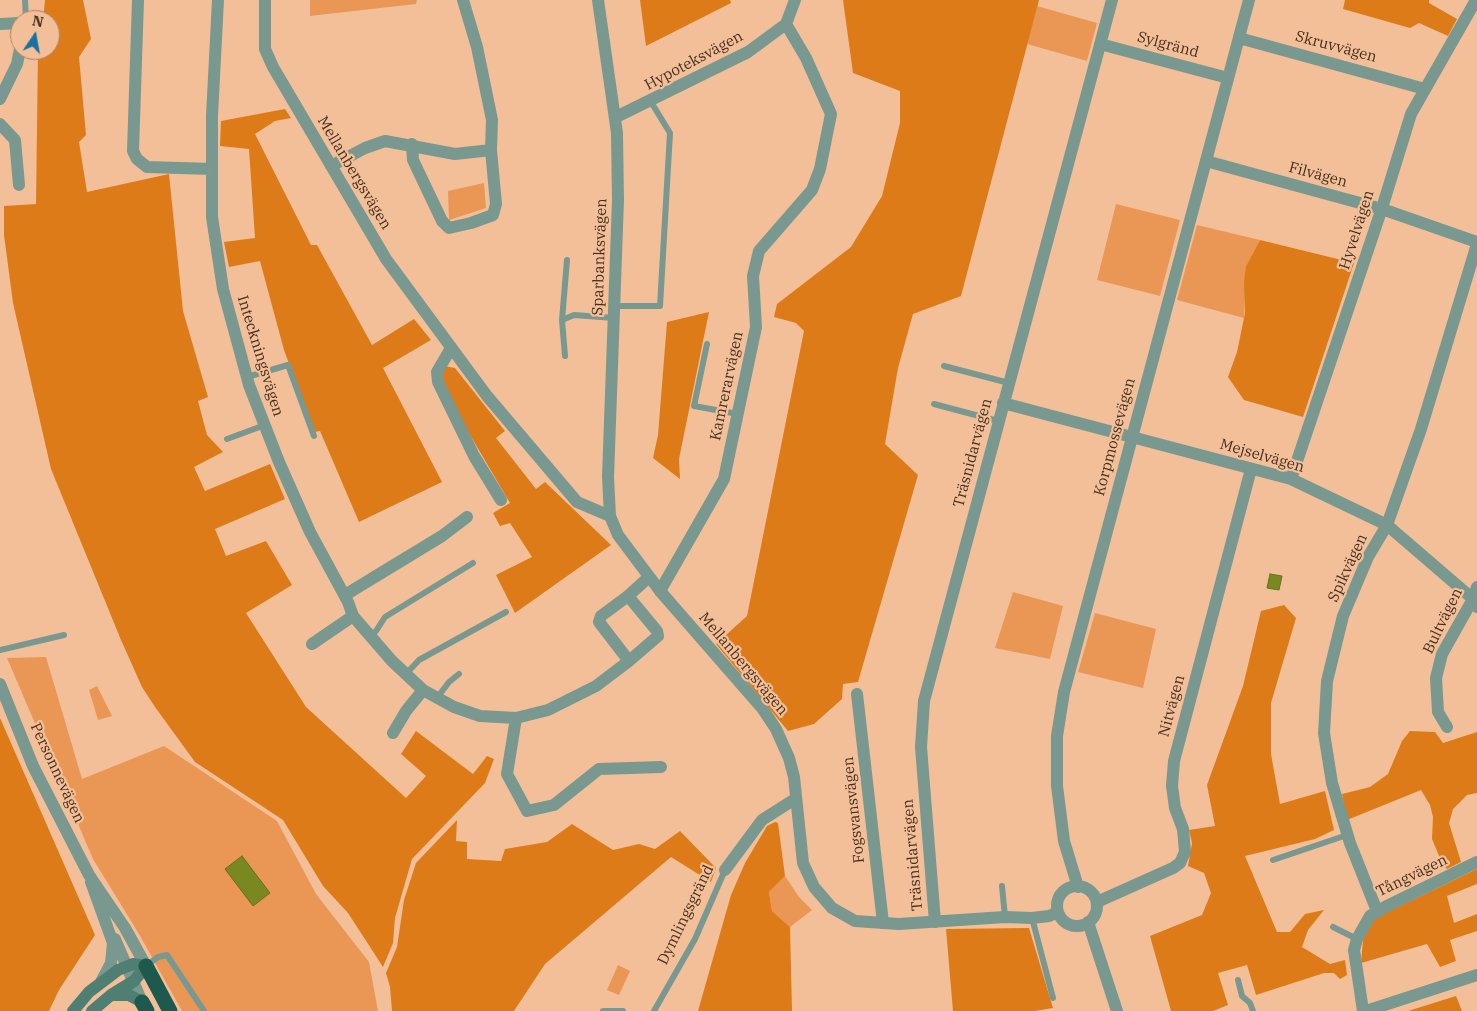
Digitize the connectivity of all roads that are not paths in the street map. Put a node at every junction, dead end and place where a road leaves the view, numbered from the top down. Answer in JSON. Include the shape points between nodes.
{"nodes":[{"id":1,"x":138,"y":0,"type":"edge"},
{"id":2,"x":218,"y":0,"type":"edge"},
{"id":3,"x":265,"y":0,"type":"edge"},
{"id":4,"x":463,"y":0,"type":"edge"},
{"id":5,"x":598,"y":0,"type":"edge"},
{"id":6,"x":795,"y":0,"type":"edge"},
{"id":7,"x":1112,"y":0,"type":"edge"},
{"id":8,"x":1249,"y":0,"type":"edge"},
{"id":9,"x":1476,"y":0,"type":"edge"},
{"id":10,"x":786,"y":24,"type":"junction"},
{"id":11,"x":1239,"y":38,"type":"junction"},
{"id":12,"x":1100,"y":44,"type":"junction"},
{"id":13,"x":15,"y":60,"type":"edge"},
{"id":14,"x":1228,"y":78,"type":"junction"},
{"id":15,"x":1425,"y":89,"type":"junction"},
{"id":16,"x":2,"y":91,"type":"edge"},
{"id":17,"x":651,"y":102,"type":"junction"},
{"id":18,"x":616,"y":117,"type":"junction"},
{"id":19,"x":0,"y":124,"type":"edge"},
{"id":20,"x":412,"y":144,"type":"junction"},
{"id":21,"x":491,"y":150,"type":"junction"},
{"id":22,"x":1206,"y":161,"type":"junction"},
{"id":23,"x":331,"y":166,"type":"junction"},
{"id":24,"x":212,"y":169,"type":"junction"},
{"id":25,"x":19,"y":185,"type":"dead end"},
{"id":26,"x":1382,"y":209,"type":"junction"},
{"id":27,"x":1477,"y":243,"type":"edge"},
{"id":28,"x":567,"y":260,"type":"dead end"},
{"id":29,"x":614,"y":312,"type":"junction"},
{"id":30,"x":562,"y":320,"type":"junction"},
{"id":31,"x":707,"y":344,"type":"dead end"},
{"id":32,"x":451,"y":348,"type":"junction"},
{"id":33,"x":565,"y":356,"type":"dead end"},
{"id":34,"x":944,"y":366,"type":"dead end"},
{"id":35,"x":247,"y":377,"type":"junction"},
{"id":36,"x":1009,"y":383,"type":"junction"},
{"id":37,"x":1003,"y":403,"type":"junction"},
{"id":38,"x":934,"y":404,"type":"dead end"},
{"id":39,"x":738,"y":414,"type":"junction"},
{"id":40,"x":998,"y":421,"type":"junction"},
{"id":41,"x":265,"y":425,"type":"junction"},
{"id":42,"x":314,"y":436,"type":"dead end"},
{"id":43,"x":1132,"y":436,"type":"junction"},
{"id":44,"x":227,"y":439,"type":"dead end"},
{"id":45,"x":1251,"y":470,"type":"junction"},
{"id":46,"x":1291,"y":479,"type":"junction"},
{"id":47,"x":501,"y":500,"type":"dead end"},
{"id":48,"x":610,"y":516,"type":"junction"},
{"id":49,"x":466,"y":517,"type":"dead end"},
{"id":50,"x":1387,"y":526,"type":"junction"},
{"id":51,"x":473,"y":563,"type":"dead end"},
{"id":52,"x":649,"y":577,"type":"junction"},
{"id":53,"x":660,"y":591,"type":"junction"},
{"id":54,"x":345,"y":595,"type":"junction"},
{"id":55,"x":628,"y":596,"type":"junction"},
{"id":56,"x":1476,"y":598,"type":"edge"},
{"id":57,"x":506,"y":612,"type":"dead end"},
{"id":58,"x":353,"y":616,"type":"junction"},
{"id":59,"x":64,"y":635,"type":"dead end"},
{"id":60,"x":370,"y":636,"type":"junction"},
{"id":61,"x":312,"y":644,"type":"dead end"},
{"id":62,"x":0,"y":650,"type":"edge"},
{"id":63,"x":629,"y":661,"type":"junction"},
{"id":64,"x":406,"y":674,"type":"junction"},
{"id":65,"x":459,"y":674,"type":"dead end"},
{"id":66,"x":0,"y":684,"type":"edge"},
{"id":67,"x":423,"y":690,"type":"junction"},
{"id":68,"x":857,"y":694,"type":"dead end"},
{"id":69,"x":437,"y":698,"type":"junction"},
{"id":70,"x":516,"y":718,"type":"junction"},
{"id":71,"x":1447,"y":727,"type":"dead end"},
{"id":72,"x":393,"y":732,"type":"dead end"},
{"id":73,"x":661,"y":767,"type":"dead end"},
{"id":74,"x":795,"y":799,"type":"junction"},
{"id":75,"x":1347,"y":834,"type":"junction"},
{"id":76,"x":1273,"y":860,"type":"dead end"},
{"id":77,"x":1477,"y":862,"type":"edge"},
{"id":78,"x":725,"y":870,"type":"joint"},
{"id":79,"x":89,"y":875,"type":"junction"},
{"id":80,"x":1002,"y":886,"type":"dead end"},
{"id":81,"x":1078,"y":886,"type":"junction"},
{"id":82,"x":1097,"y":902,"type":"junction"},
{"id":83,"x":1377,"y":911,"type":"junction"},
{"id":84,"x":1058,"y":912,"type":"junction"},
{"id":85,"x":1004,"y":917,"type":"junction"},
{"id":86,"x":1032,"y":918,"type":"junction"},
{"id":87,"x":935,"y":922,"type":"junction"},
{"id":88,"x":1088,"y":922,"type":"junction"},
{"id":89,"x":883,"y":923,"type":"junction"},
{"id":90,"x":106,"y":924,"type":"junction"},
{"id":91,"x":1333,"y":927,"type":"dead end"},
{"id":92,"x":1357,"y":939,"type":"junction"},
{"id":93,"x":127,"y":965,"type":"junction"},
{"id":94,"x":146,"y":966,"type":"junction"},
{"id":95,"x":1477,"y":975,"type":"edge"},
{"id":96,"x":102,"y":980,"type":"junction"},
{"id":97,"x":1238,"y":980,"type":"dead end"},
{"id":98,"x":134,"y":981,"type":"junction"},
{"id":99,"x":110,"y":995,"type":"junction"},
{"id":100,"x":1053,"y":998,"type":"dead end"},
{"id":101,"x":145,"y":1006,"type":"edge"},
{"id":102,"x":73,"y":1011,"type":"edge"},
{"id":103,"x":92,"y":1011,"type":"edge"},
{"id":104,"x":170,"y":1011,"type":"edge"},
{"id":105,"x":204,"y":1011,"type":"edge"},
{"id":106,"x":603,"y":1011,"type":"edge"},
{"id":107,"x":623,"y":1011,"type":"edge"},
{"id":108,"x":654,"y":1011,"type":"edge"},
{"id":109,"x":1117,"y":1011,"type":"edge"},
{"id":110,"x":1253,"y":1011,"type":"edge"},
{"id":111,"x":1365,"y":1011,"type":"edge"}],
"edges":[{"from":1,"to":24,"type":"street","via":[[133,151],[137,159],[147,166]]},
{"from":2,"to":24,"type":"street","name":"Inteckningsvägen"},
{"from":3,"to":23,"type":"street","name":"Mellanbergsvägen","via":[[265,49]]},
{"from":4,"to":21,"type":"street","via":[[477,46],[492,120]]},
{"from":5,"to":18,"type":"street","name":"Sparbanksvägen"},
{"from":6,"to":10,"type":"street"},
{"from":7,"to":12,"type":"street","name":"Träsnidarvägen"},
{"from":8,"to":11,"type":"street","name":"Korpmossevägen"},
{"from":9,"to":15,"type":"street","name":"Hyvelvägen"},
{"from":10,"to":17,"type":"street","name":"Hypoteksvägen","via":[[748,52]]},
{"from":10,"to":39,"type":"street","name":"Kamrerarvägen","via":[[806,58],[831,114],[820,169],[812,190],[759,251],[753,276],[756,327]]},
{"from":11,"to":14,"type":"street","name":"Korpmossevägen"},
{"from":11,"to":15,"type":"street","name":"Skruvvägen"},
{"from":12,"to":14,"type":"street","name":"Sylgränd"},
{"from":12,"to":36,"type":"street","name":"Träsnidarvägen"},
{"from":13,"to":16,"type":"street"},
{"from":14,"to":22,"type":"street","name":"Korpmossevägen"},
{"from":15,"to":26,"type":"street","name":"Hyvelvägen","via":[[1411,114]]},
{"from":17,"to":18,"type":"street","name":"Hypoteksvägen"},
{"from":17,"to":29,"type":"lane","via":[[670,132],[660,306]]},
{"from":18,"to":29,"type":"street","name":"Sparbanksvägen","via":[[618,194]]},
{"from":19,"to":25,"type":"street","via":[[15,140]]},
{"from":20,"to":21,"type":"street","via":[[455,154]]},
{"from":20,"to":21,"type":"street","via":[[413,160],[442,222],[449,228],[494,215],[496,204]]},
{"from":20,"to":23,"type":"street","via":[[386,141]]},
{"from":22,"to":26,"type":"street","name":"Filvägen"},
{"from":22,"to":43,"type":"street","name":"Korpmossevägen"},
{"from":23,"to":32,"type":"street","name":"Mellanbergsvägen","via":[[386,259]]},
{"from":24,"to":35,"type":"street","name":"Inteckningsvägen","via":[[212,217],[223,289]]},
{"from":26,"to":27,"type":"street","name":"Filvägen"},
{"from":26,"to":46,"type":"street","name":"Hyvelvägen"},
{"from":27,"to":50,"type":"street","name":"Spikvägen","via":[[1421,429]]},
{"from":28,"to":30,"type":"lane"},
{"from":29,"to":30,"type":"lane"},
{"from":29,"to":48,"type":"street","name":"Sparbanksvägen","via":[[608,477]]},
{"from":30,"to":33,"type":"lane"},
{"from":31,"to":39,"type":"lane","via":[[694,406]]},
{"from":32,"to":47,"type":"street","via":[[437,372],[438,382],[474,456]]},
{"from":32,"to":48,"type":"street","name":"Mellanbergsvägen","via":[[487,396],[577,502]]},
{"from":34,"to":36,"type":"lane"},
{"from":35,"to":41,"type":"street","name":"Inteckningsvägen"},
{"from":35,"to":42,"type":"lane","via":[[288,365]]},
{"from":36,"to":37,"type":"street","name":"Träsnidarvägen"},
{"from":37,"to":40,"type":"street","name":"Träsnidarvägen"},
{"from":37,"to":43,"type":"street","name":"Mejselvägen"},
{"from":38,"to":40,"type":"lane"},
{"from":39,"to":53,"type":"street","name":"Kamrerarvägen","via":[[724,479]]},
{"from":40,"to":87,"type":"street","name":"Träsnidarvägen","via":[[924,701],[920,747]]},
{"from":41,"to":44,"type":"lane"},
{"from":41,"to":54,"type":"street","name":"Inteckningsvägen","via":[[310,532]]},
{"from":43,"to":45,"type":"street","name":"Mejselvägen"},
{"from":43,"to":81,"type":"street","name":"Korpmossevägen","via":[[1060,712],[1057,793],[1064,841]]},
{"from":45,"to":46,"type":"street","name":"Mejselvägen"},
{"from":45,"to":82,"type":"street","name":"Nitvägen","via":[[1174,761],[1172,786],[1175,808],[1183,829],[1184,852],[1180,863],[1173,868]]},
{"from":46,"to":50,"type":"street","name":"Mejselvägen"},
{"from":48,"to":52,"type":"street","name":"Mellanbergsvägen","via":[[627,549]]},
{"from":49,"to":54,"type":"street","via":[[442,536]]},
{"from":50,"to":56,"type":"street","name":"Mejselvägen"},
{"from":50,"to":75,"type":"street","name":"Spikvägen","via":[[1368,557],[1343,616],[1327,681],[1324,733],[1332,783]]},
{"from":51,"to":60,"type":"lane","via":[[385,617]]},
{"from":52,"to":53,"type":"street","name":"Mellanbergsvägen"},
{"from":52,"to":55,"type":"street"},
{"from":53,"to":74,"type":"street","name":"Mellanbergsvägen","via":[[770,719],[789,758]]},
{"from":54,"to":58,"type":"street","name":"Inteckningsvägen"},
{"from":55,"to":63,"type":"street","via":[[601,616],[599,622]]},
{"from":55,"to":63,"type":"street","name":"Inteckningsvägen","via":[[658,631],[658,636]]},
{"from":56,"to":71,"type":"street","name":"Bultvägen","via":[[1450,636],[1436,678],[1438,712]]},
{"from":57,"to":64,"type":"lane","via":[[419,660]]},
{"from":58,"to":60,"type":"street","name":"Inteckningsvägen"},
{"from":58,"to":61,"type":"street"},
{"from":59,"to":62,"type":"lane"},
{"from":60,"to":64,"type":"street","name":"Inteckningsvägen"},
{"from":63,"to":70,"type":"street","name":"Inteckningsvägen","via":[[572,699],[548,710]]},
{"from":64,"to":67,"type":"street","name":"Inteckningsvägen"},
{"from":65,"to":69,"type":"lane","via":[[448,682]]},
{"from":66,"to":79,"type":"street","name":"Personnevägen","via":[[33,766]]},
{"from":67,"to":69,"type":"street","name":"Inteckningsvägen"},
{"from":67,"to":72,"type":"street"},
{"from":68,"to":89,"type":"street","name":"Fogsvansvägen"},
{"from":69,"to":70,"type":"street","name":"Inteckningsvägen","via":[[480,716]]},
{"from":70,"to":73,"type":"street","via":[[508,774],[527,811],[554,804],[599,769]]},
{"from":74,"to":78,"type":"street","name":"Dymlingsgränd","via":[[762,820]]},
{"from":74,"to":89,"type":"street","name":"Mellanbergsvägen","via":[[803,863],[814,887],[832,908],[847,917]]},
{"from":75,"to":76,"type":"lane"},
{"from":75,"to":83,"type":"street","name":"Spikvägen"},
{"from":77,"to":83,"type":"street","name":"Tångvägen"},
{"from":78,"to":108,"type":"lane","name":"Dymlingsgränd","via":[[695,939]]},
{"from":79,"to":90,"type":"street","name":"Personnevägen"},
{"from":79,"to":94,"type":"street","name":"Personnevägen","via":[[114,910]]},
{"from":80,"to":85,"type":"lane"},
{"from":81,"to":82,"type":"street","via":[[1093,893]]},
{"from":81,"to":84,"type":"street","via":[[1064,890],[1057,902]]},
{"from":82,"to":88,"type":"street","via":[[1096,912]]},
{"from":83,"to":92,"type":"street","name":"Tångvägen","via":[[1370,916]]},
{"from":84,"to":86,"type":"street","name":"Mellanbergsvägen"},
{"from":84,"to":88,"type":"street","via":[[1071,926]]},
{"from":85,"to":86,"type":"street","name":"Mellanbergsvägen"},
{"from":85,"to":87,"type":"street","name":"Mellanbergsvägen"},
{"from":86,"to":100,"type":"lane"},
{"from":87,"to":89,"type":"street","name":"Mellanbergsvägen"},
{"from":88,"to":109,"type":"street"},
{"from":90,"to":93,"type":"street","name":"Personnevägen"},
{"from":90,"to":96,"type":"street","name":"Personnevägen","via":[[111,933],[113,953],[112,963]]},
{"from":91,"to":92,"type":"lane"},
{"from":92,"to":111,"type":"street","name":"Tångvägen","via":[[1355,963]]},
{"from":93,"to":94,"type":"main road"},
{"from":93,"to":96,"type":"main road"},
{"from":93,"to":98,"type":"street","name":"Personnevägen"},
{"from":94,"to":98,"type":"main road"},
{"from":94,"to":104,"type":"highway"},
{"from":94,"to":105,"type":"lane","via":[[167,955]]},
{"from":95,"to":111,"type":"street"},
{"from":96,"to":102,"type":"main road"},
{"from":97,"to":110,"type":"lane","via":[[1242,996]]},
{"from":98,"to":99,"type":"main road"},
{"from":98,"to":101,"type":"street","name":"Personnevägen"},
{"from":99,"to":101,"type":"main road","name":"Personnevägen","via":[[123,993]]},
{"from":99,"to":103,"type":"main road"},
{"from":106,"to":107,"type":"lane"}]}
